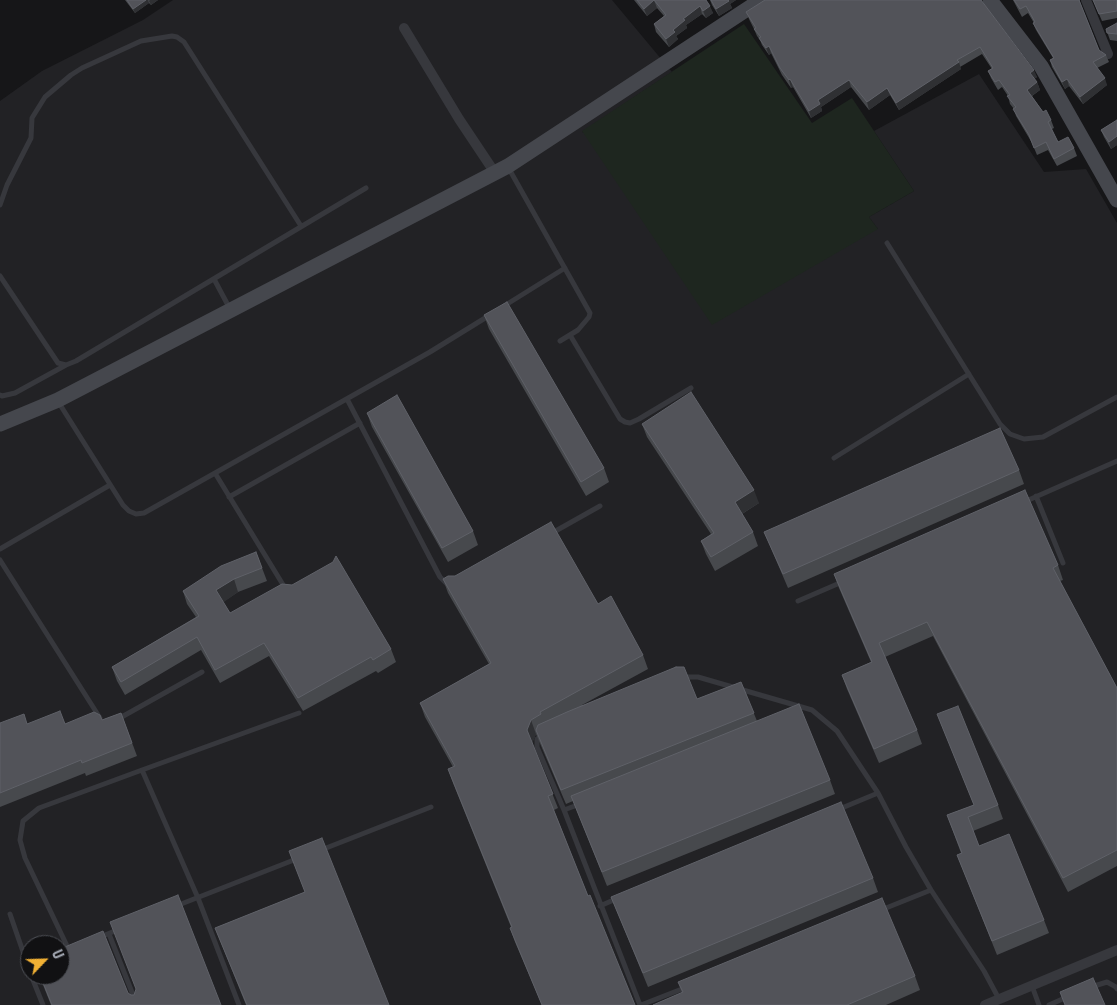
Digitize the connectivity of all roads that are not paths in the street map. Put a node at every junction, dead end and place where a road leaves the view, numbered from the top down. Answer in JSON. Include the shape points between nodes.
{"nodes":[{"id":1,"x":761,"y":0,"type":"edge"},
{"id":2,"x":990,"y":0,"type":"edge"},
{"id":3,"x":1086,"y":0,"type":"edge"},
{"id":4,"x":404,"y":28,"type":"dead end"},
{"id":5,"x":1108,"y":54,"type":"edge"},
{"id":6,"x":501,"y":170,"type":"junction"},
{"id":7,"x":366,"y":188,"type":"dead end"},
{"id":8,"x":1116,"y":195,"type":"edge"},
{"id":9,"x":0,"y":205,"type":"edge"},
{"id":10,"x":301,"y":226,"type":"junction"},
{"id":11,"x":887,"y":243,"type":"dead end"},
{"id":12,"x":565,"y":268,"type":"junction"},
{"id":13,"x":0,"y":276,"type":"edge"},
{"id":14,"x":214,"y":279,"type":"junction"},
{"id":15,"x":230,"y":310,"type":"junction"},
{"id":16,"x":570,"y":335,"type":"junction"},
{"id":17,"x":560,"y":341,"type":"dead end"},
{"id":18,"x":66,"y":365,"type":"junction"},
{"id":19,"x":969,"y":374,"type":"junction"},
{"id":20,"x":691,"y":388,"type":"dead end"},
{"id":21,"x":0,"y":395,"type":"edge"},
{"id":22,"x":1117,"y":398,"type":"edge"},
{"id":23,"x":347,"y":399,"type":"junction"},
{"id":24,"x":58,"y":400,"type":"junction"},
{"id":25,"x":0,"y":424,"type":"edge"},
{"id":26,"x":360,"y":424,"type":"junction"},
{"id":27,"x":834,"y":458,"type":"dead end"},
{"id":28,"x":1117,"y":461,"type":"edge"},
{"id":29,"x":215,"y":473,"type":"junction"},
{"id":30,"x":110,"y":484,"type":"junction"},
{"id":31,"x":230,"y":496,"type":"junction"},
{"id":32,"x":1036,"y":496,"type":"junction"},
{"id":33,"x":1018,"y":504,"type":"edge"},
{"id":34,"x":600,"y":506,"type":"dead end"},
{"id":35,"x":550,"y":534,"type":"edge"},
{"id":36,"x":0,"y":549,"type":"edge"},
{"id":37,"x":0,"y":560,"type":"edge"},
{"id":38,"x":1063,"y":563,"type":"dead end"},
{"id":39,"x":851,"y":578,"type":"edge"},
{"id":40,"x":451,"y":586,"type":"edge"},
{"id":41,"x":278,"y":595,"type":"edge"},
{"id":42,"x":798,"y":601,"type":"dead end"},
{"id":43,"x":202,"y":672,"type":"dead end"},
{"id":44,"x":674,"y":677,"type":"edge"},
{"id":45,"x":812,"y":710,"type":"junction"},
{"id":46,"x":299,"y":713,"type":"dead end"},
{"id":47,"x":803,"y":714,"type":"edge"},
{"id":48,"x":548,"y":732,"type":"edge"},
{"id":49,"x":142,"y":770,"type":"junction"},
{"id":50,"x":878,"y":793,"type":"junction"},
{"id":51,"x":583,"y":803,"type":"edge"},
{"id":52,"x":431,"y":807,"type":"dead end"},
{"id":53,"x":564,"y":810,"type":"junction"},
{"id":54,"x":833,"y":811,"type":"edge"},
{"id":55,"x":314,"y":852,"type":"edge"},
{"id":56,"x":306,"y":856,"type":"edge"},
{"id":57,"x":931,"y":890,"type":"junction"},
{"id":58,"x":627,"y":895,"type":"edge"},
{"id":59,"x":198,"y":898,"type":"junction"},
{"id":60,"x":600,"y":906,"type":"junction"},
{"id":61,"x":171,"y":908,"type":"edge"},
{"id":62,"x":877,"y":912,"type":"edge"},
{"id":63,"x":10,"y":914,"type":"dead end"},
{"id":64,"x":126,"y":927,"type":"edge"},
{"id":65,"x":109,"y":934,"type":"junction"},
{"id":66,"x":62,"y":935,"type":"edge"},
{"id":67,"x":93,"y":940,"type":"edge"},
{"id":68,"x":20,"y":942,"type":"edge"},
{"id":69,"x":77,"y":947,"type":"edge"},
{"id":70,"x":70,"y":950,"type":"edge"},
{"id":71,"x":1117,"y":950,"type":"edge"},
{"id":72,"x":695,"y":983,"type":"edge"},
{"id":73,"x":36,"y":985,"type":"edge"},
{"id":74,"x":1032,"y":986,"type":"junction"},
{"id":75,"x":1117,"y":989,"type":"edge"},
{"id":76,"x":1083,"y":991,"type":"edge"},
{"id":77,"x":1074,"y":994,"type":"edge"},
{"id":78,"x":999,"y":999,"type":"junction"},
{"id":79,"x":43,"y":1005,"type":"edge"},
{"id":80,"x":137,"y":1005,"type":"edge"},
{"id":81,"x":239,"y":1005,"type":"edge"},
{"id":82,"x":640,"y":1005,"type":"edge"},
{"id":83,"x":985,"y":1005,"type":"edge"},
{"id":84,"x":1039,"y":1005,"type":"edge"},
{"id":85,"x":1049,"y":1005,"type":"edge"}],
"edges":[{"from":1,"to":6,"type":"street"},
{"from":2,"to":8,"type":"street","via":[[1042,66]]},
{"from":3,"to":5,"type":"street"},
{"from":4,"to":6,"type":"street","via":[[459,119]]},
{"from":6,"to":12,"type":"lane"},
{"from":6,"to":15,"type":"street"},
{"from":7,"to":10,"type":"lane"},
{"from":9,"to":10,"type":"lane","via":[[31,138],[34,114],[45,97],[88,65],[141,41],[172,36],[184,42]]},
{"from":10,"to":14,"type":"lane"},
{"from":11,"to":19,"type":"lane"},
{"from":12,"to":16,"type":"lane","via":[[590,312],[578,330]]},
{"from":12,"to":23,"type":"lane"},
{"from":13,"to":18,"type":"lane","via":[[58,362]]},
{"from":14,"to":15,"type":"lane"},
{"from":14,"to":18,"type":"lane"},
{"from":15,"to":24,"type":"street"},
{"from":16,"to":17,"type":"lane"},
{"from":16,"to":20,"type":"lane","via":[[620,419],[625,422],[639,419]]},
{"from":18,"to":21,"type":"lane","via":[[15,393]]},
{"from":19,"to":22,"type":"lane","via":[[1000,424],[1010,434],[1024,439],[1043,437]]},
{"from":19,"to":27,"type":"lane"},
{"from":23,"to":26,"type":"lane"},
{"from":23,"to":29,"type":"lane"},
{"from":24,"to":25,"type":"street"},
{"from":24,"to":30,"type":"lane"},
{"from":26,"to":31,"type":"lane"},
{"from":26,"to":40,"type":"lane","via":[[440,577]]},
{"from":28,"to":32,"type":"lane"},
{"from":29,"to":30,"type":"lane","via":[[144,513],[136,514],[123,505]]},
{"from":29,"to":31,"type":"lane"},
{"from":30,"to":36,"type":"lane"},
{"from":31,"to":41,"type":"lane","via":[[288,592]]},
{"from":32,"to":33,"type":"lane"},
{"from":32,"to":38,"type":"lane"},
{"from":34,"to":35,"type":"lane"},
{"from":37,"to":43,"type":"lane","via":[[101,721],[109,723]]},
{"from":39,"to":42,"type":"lane"},
{"from":44,"to":45,"type":"lane","via":[[698,677]]},
{"from":45,"to":47,"type":"lane"},
{"from":45,"to":50,"type":"lane","via":[[838,730]]},
{"from":46,"to":49,"type":"lane"},
{"from":48,"to":53,"type":"lane","via":[[540,736],[536,744]]},
{"from":49,"to":59,"type":"lane"},
{"from":49,"to":66,"type":"lane","via":[[39,808],[23,821],[20,840],[25,858]]},
{"from":50,"to":54,"type":"lane"},
{"from":50,"to":57,"type":"lane"},
{"from":51,"to":53,"type":"lane"},
{"from":52,"to":55,"type":"lane"},
{"from":53,"to":60,"type":"lane"},
{"from":56,"to":59,"type":"lane"},
{"from":57,"to":62,"type":"lane"},
{"from":57,"to":78,"type":"lane"},
{"from":58,"to":60,"type":"lane"},
{"from":59,"to":61,"type":"lane"},
{"from":59,"to":81,"type":"lane"},
{"from":60,"to":82,"type":"lane"},
{"from":63,"to":68,"type":"lane"},
{"from":64,"to":65,"type":"lane"},
{"from":65,"to":67,"type":"lane"},
{"from":65,"to":80,"type":"lane"},
{"from":69,"to":70,"type":"lane"},
{"from":71,"to":74,"type":"street"},
{"from":72,"to":82,"type":"lane"},
{"from":73,"to":79,"type":"lane"},
{"from":74,"to":78,"type":"street"},
{"from":74,"to":84,"type":"lane"},
{"from":75,"to":76,"type":"lane","via":[[1107,982]]},
{"from":77,"to":85,"type":"lane"},
{"from":78,"to":83,"type":"street"}]}
